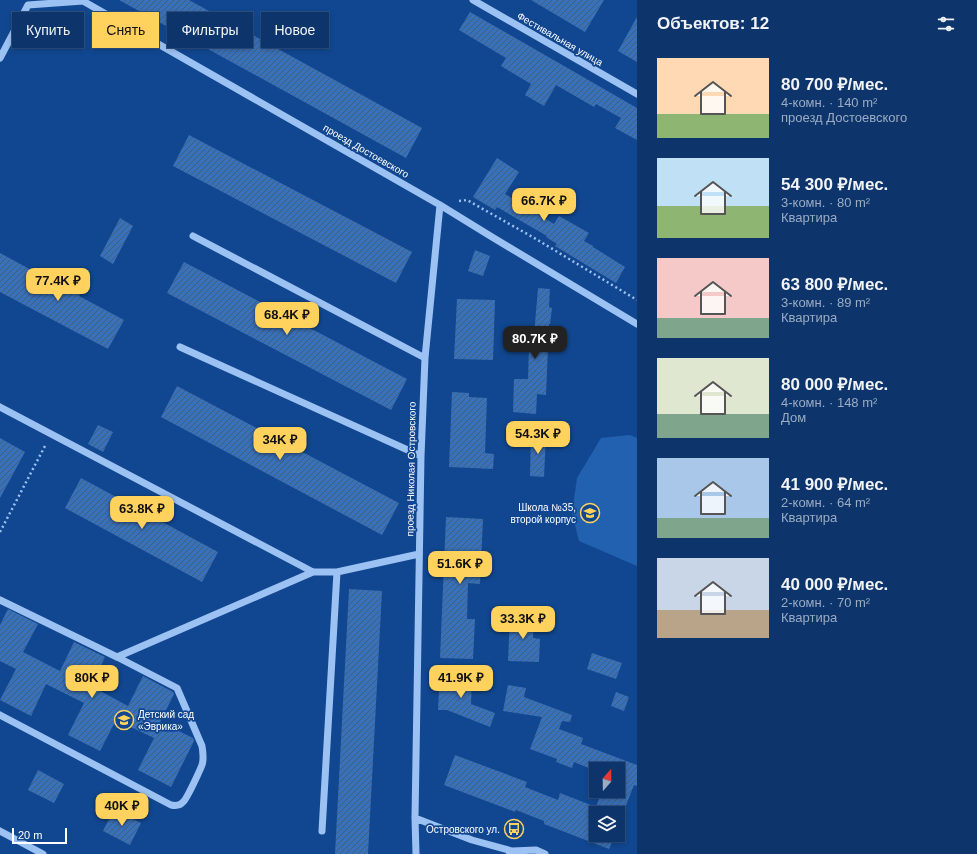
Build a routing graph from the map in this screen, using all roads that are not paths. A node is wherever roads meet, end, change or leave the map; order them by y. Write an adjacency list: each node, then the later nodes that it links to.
1 (473, 0): 3 (street, Фестивальная улица)
2 (0, 58): 4 (street, проезд Достоевского)
3 (637, 94)
4 (440, 205): 6 (street, проезд Достоевского); 8 (street, проезд Николая Островского)
5 (193, 236): 8 (street)
6 (637, 324)
7 (180, 347): 10 (street)
8 (425, 358): 10 (street, проезд Николая Островского)
9 (0, 407): 12 (street)
10 (421, 456): 11 (street, проезд Николая Островского)
11 (419, 554): 13 (street); 17 (street, проезд Николая Островского)
12 (314, 572): 13 (street); 15 (street)
13 (337, 572): 19 (street)
14 (0, 600): 15 (street)
15 (117, 657): 16 (street)
16 (0, 715)
17 (415, 818): 20 (street); 22 (street, проезд Николая Островского)
18 (0, 831): 21 (street)
19 (322, 831)
20 (509, 852): 23 (street)
21 (43, 854)
22 (416, 854)
23 (545, 854)

